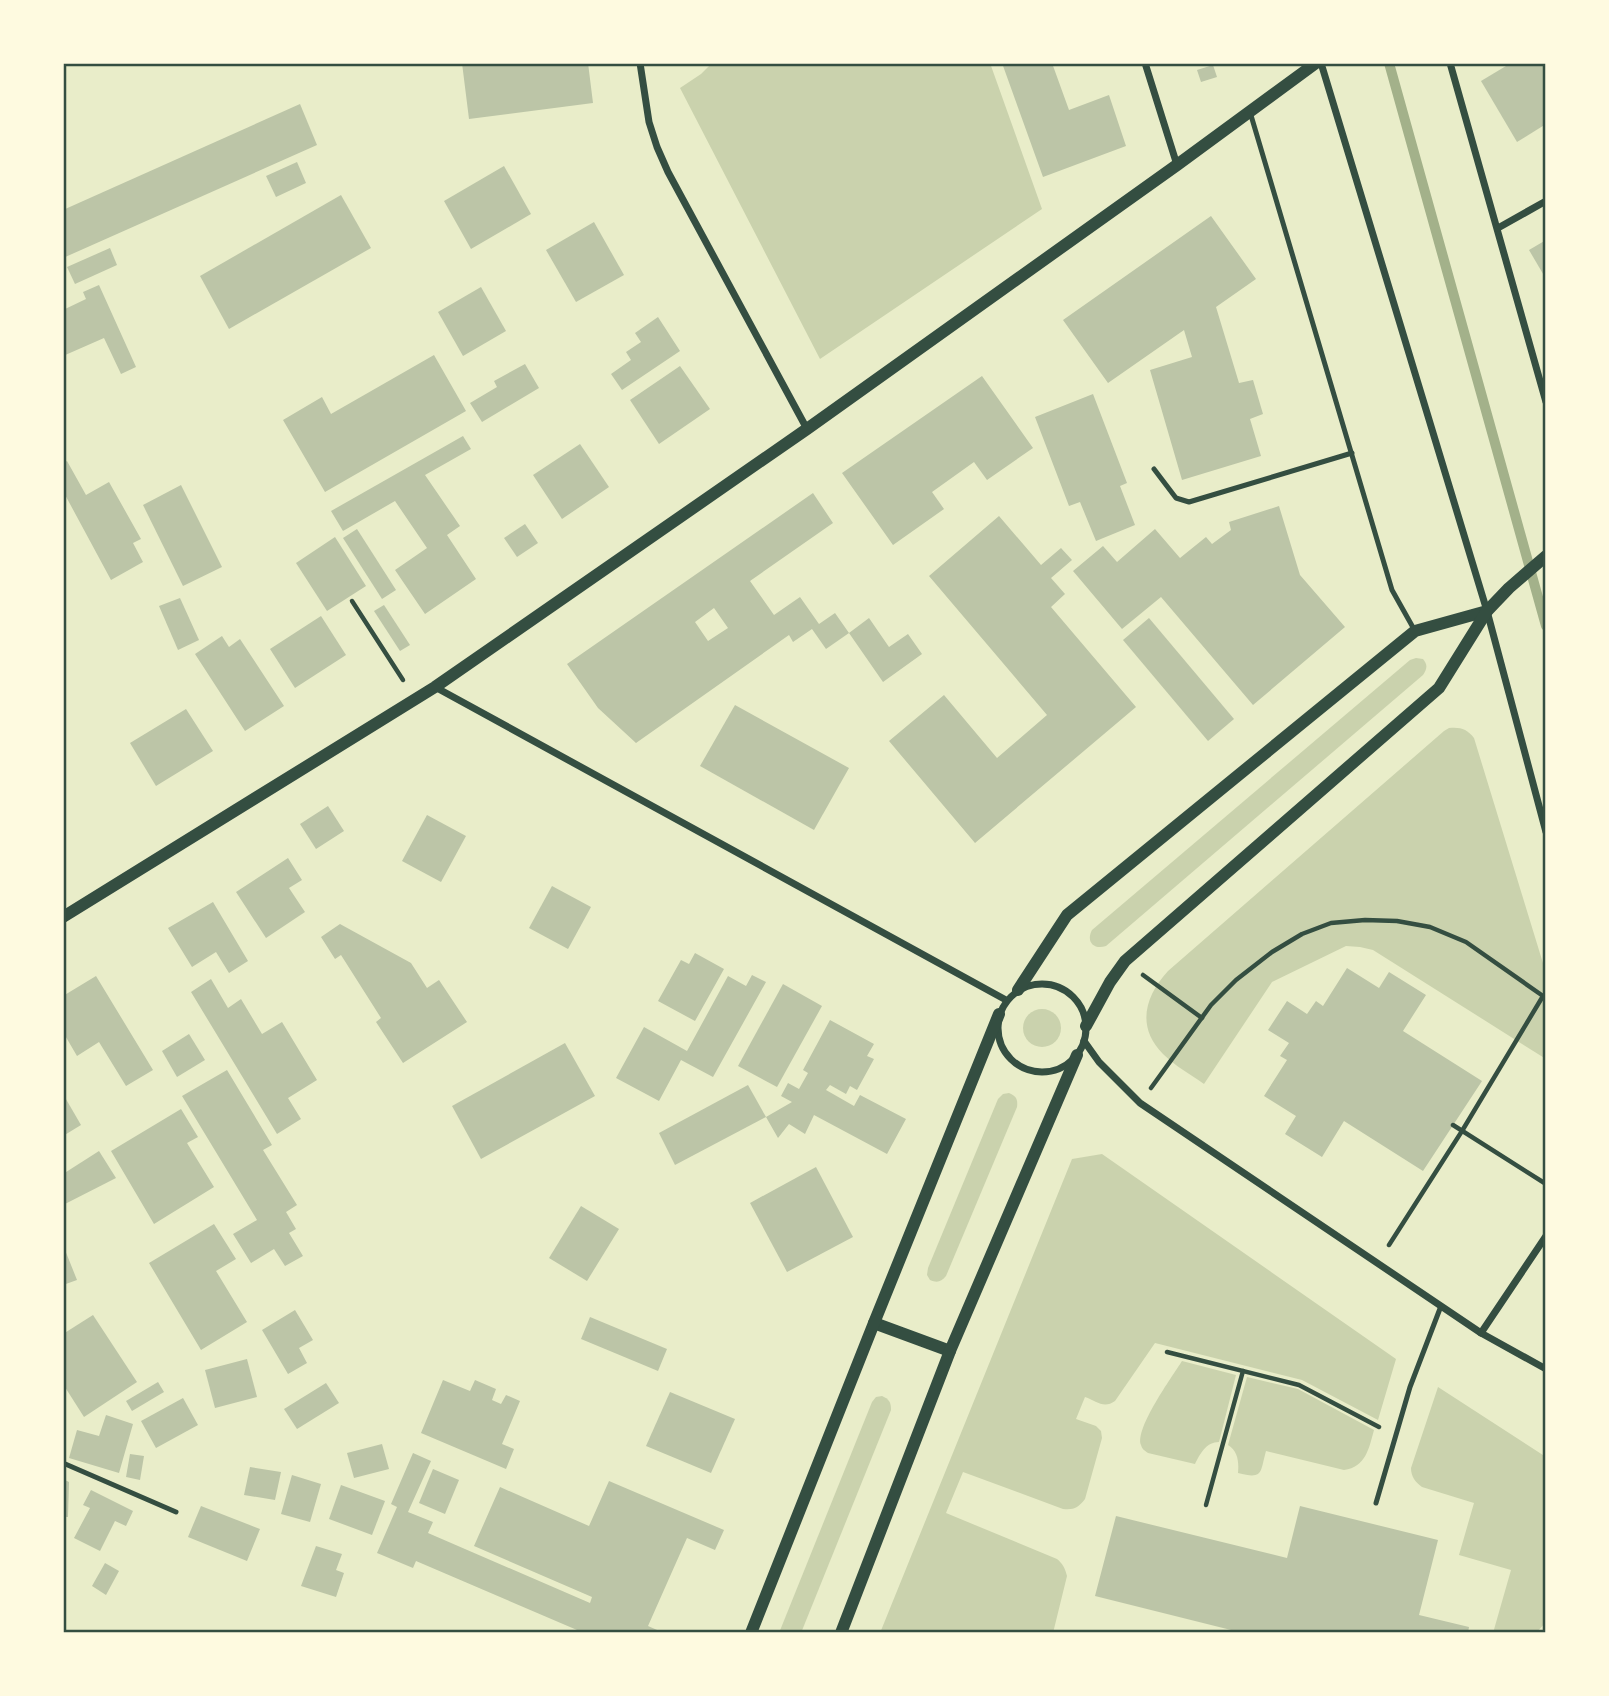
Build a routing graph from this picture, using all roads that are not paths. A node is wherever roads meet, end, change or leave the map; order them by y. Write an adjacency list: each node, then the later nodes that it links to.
1 (640, 63): 10 (street)
2 (1145, 63): 6 (street)
3 (1318, 63): 5 (street); 14 (street)
4 (1450, 63): 8 (street)
5 (1250, 112): 6 (street); 11 (lane)
6 (1177, 165): 10 (street)
7 (1546, 201): 8 (street)
8 (1498, 228): 9 (street)
9 (1546, 402)
10 (807, 429): 16 (street)
11 (1352, 453): 12 (lane); 15 (lane)
12 (1154, 469)
13 (1546, 556): 14 (street)
14 (1487, 611): 15 (street); 17 (street); 22 (street)
15 (1415, 631): 19 (street)
16 (435, 687): 18 (street); 20 (street)
17 (1546, 832)
18 (63, 917)
19 (1018, 990): 20 (street); 22 (street)
20 (1006, 1000): 21 (street)
21 (999, 1014): 24 (street); 27 (street)
22 (1086, 1026): 23 (street)
23 (1084, 1041): 24 (street); 26 (street)
24 (1077, 1055): 29 (street)
25 (1546, 1236): 28 (street)
26 (1441, 1306): 28 (street); 32 (lane)
27 (874, 1323): 29 (street); 34 (street)
28 (1481, 1333): 30 (street)
29 (950, 1352): 35 (street)
30 (1546, 1369)
31 (63, 1463): 33 (lane)
32 (1376, 1503)
33 (176, 1512)
34 (751, 1633)
35 (841, 1633)

